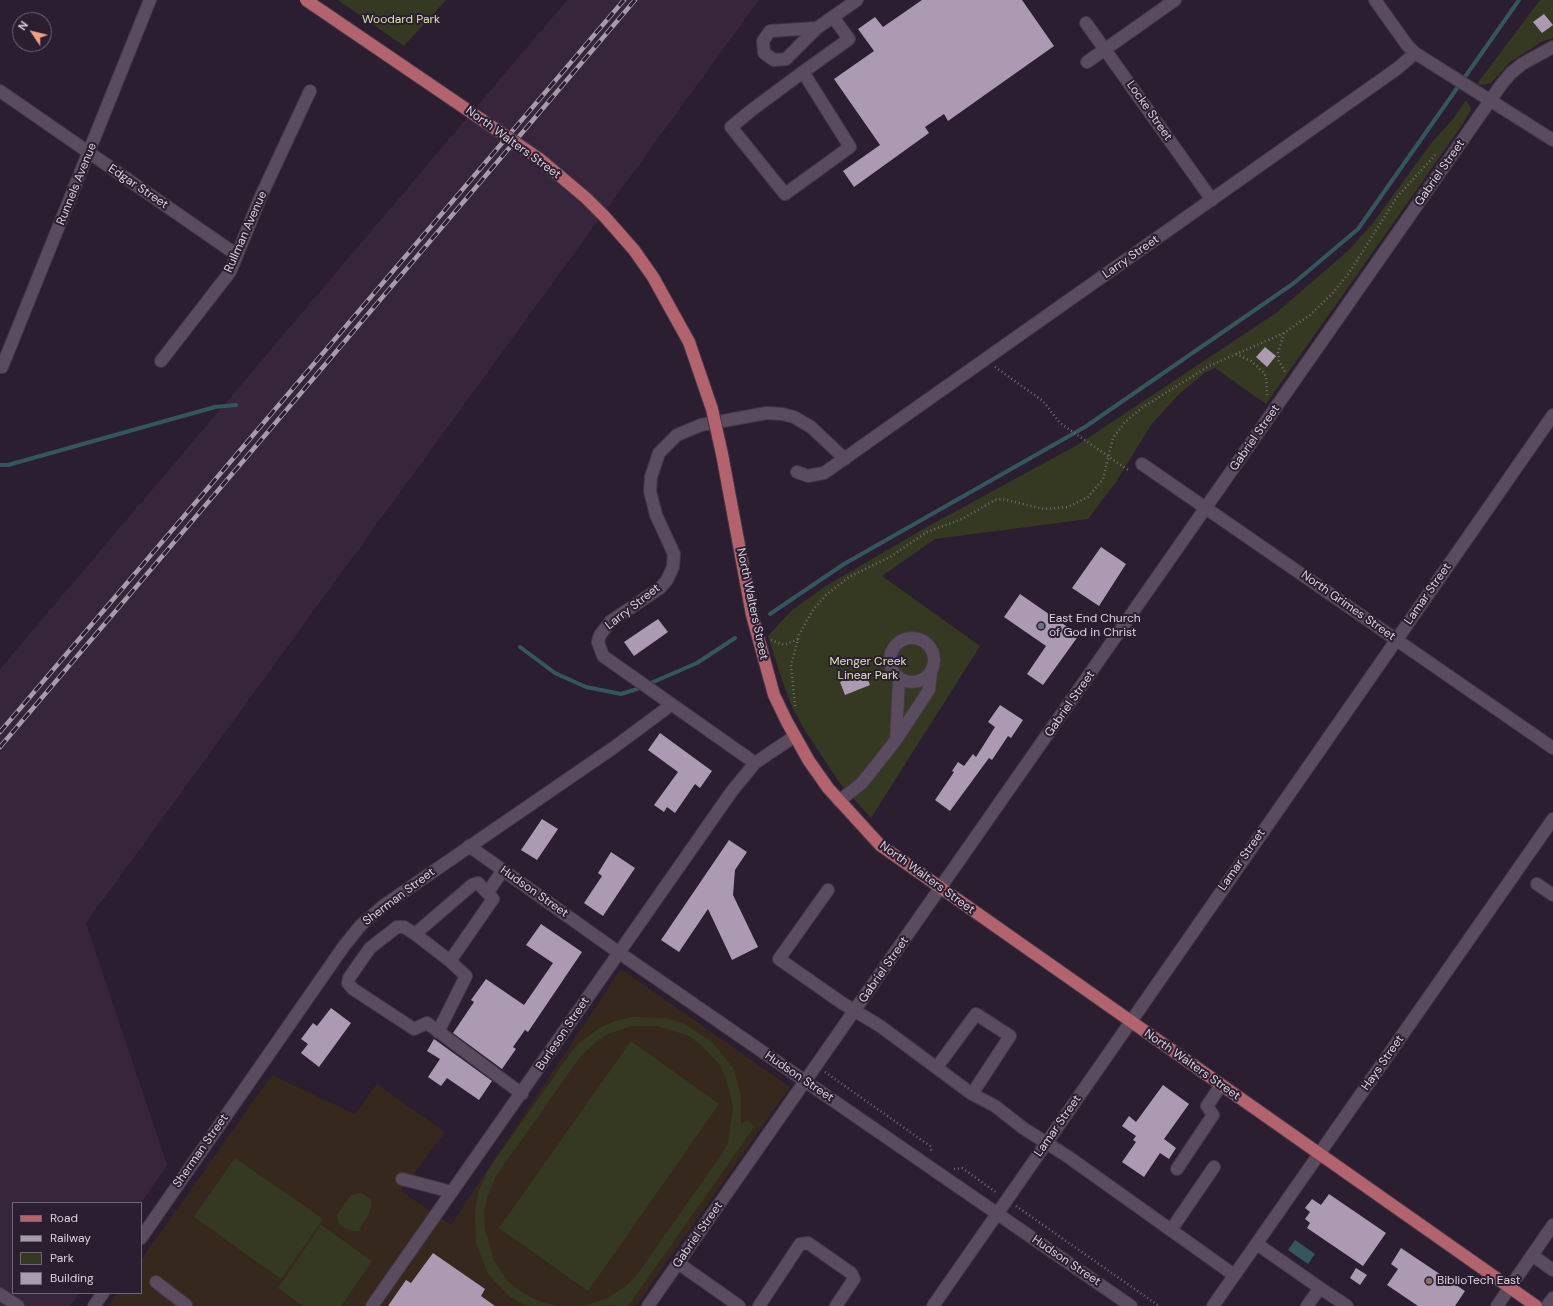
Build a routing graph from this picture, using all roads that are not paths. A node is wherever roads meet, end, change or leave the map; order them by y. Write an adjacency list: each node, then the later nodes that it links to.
1 (150, 0): 18 (street, Runnels Avenue)
2 (306, 0): 32 (main road, North Walters Street, bridge)
3 (857, 0): 6 (street)
4 (1175, 0): 10 (street)
5 (1375, 0): 11 (street)
6 (833, 17): 8 (street); 13 (street)
7 (1086, 23): 10 (street, Locke Street)
8 (818, 28)
9 (1553, 47): 16 (street, Gabriel Street)
10 (1105, 49): 12 (street); 19 (street, Locke Street)
11 (1415, 53): 16 (street); 19 (street, Larry Street)
12 (1087, 62)
13 (803, 72): 13 (street)
14 (0, 91): 18 (street, Edgar Street)
15 (310, 91): 20 (street, Rullman Avenue)
16 (1490, 102): 17 (street); 27 (street, Gabriel Street)
17 (1553, 140)
18 (89, 153): 20 (street, Edgar Street); 22 (street, Runnels Avenue)
19 (1212, 200): 24 (street, Larry Street)
20 (238, 255): 21 (street, Rullman Avenue)
21 (161, 361)
22 (2, 367)
23 (1553, 416): 28 (street, Lamar Street)
24 (845, 459): 26 (street, Larry Street); 31 (street, Larry Street)
25 (1142, 464): 27 (street, North Grimes Street)
26 (797, 472)
27 (1206, 508): 28 (street, North Grimes Street); 41 (street, Gabriel Street)
28 (1396, 639): 34 (street, North Grimes Street); 49 (street, Lamar Street)
29 (931, 672): 30 (street); 30 (street); 33 (street)
30 (899, 679): 33 (street)
31 (671, 705): 35 (street); 38 (street, Sherman Street)
32 (795, 736): 35 (street, Burleson Street); 36 (main road, North Walters Street)
33 (896, 740): 36 (street)
34 (1553, 748)
35 (755, 763): 46 (street, Burleson Street)
36 (839, 801): 41 (main road, North Walters Street)
37 (1553, 819): 57 (street, Hays Street)
38 (469, 846): 39 (street, Hudson Street); 65 (street, Sherman Street)
39 (503, 870): 43 (street); 46 (street, Hudson Street)
40 (1537, 884): 44 (street)
41 (941, 889): 48 (street, Gabriel Street); 49 (main road, North Walters Street)
42 (828, 890): 48 (street)
43 (488, 892): 45 (street); 47 (street)
44 (1553, 895)
45 (415, 934): 47 (street); 50 (street)
46 (618, 952): 52 (street, Hudson Street); 54 (street, Burleson Street)
47 (450, 961): 50 (street)
48 (856, 1010): 51 (street); 52 (street, Gabriel Street)
49 (1131, 1021): 53 (main road, North Walters Street); 56 (street, Lamar Street)
50 (438, 1032): 54 (street)
51 (937, 1067): 55 (street); 55 (street)
52 (806, 1082): 62 (street, Hudson Street); 68 (street, Gabriel Street)
53 (1221, 1085): 57 (main road, North Walters Street); 59 (street)
54 (522, 1094): 61 (street, Burleson Street)
55 (972, 1094): 56 (street)
56 (1047, 1142): 62 (street, Lamar Street); 64 (street)
57 (1319, 1155): 66 (street, Hays Street); 73 (main road, North Walters Street)
58 (1214, 1167): 64 (street)
59 (1177, 1169)
60 (402, 1179): 61 (street)
61 (452, 1192): 80 (street, Burleson Street)
62 (997, 1214): 85 (street, Lamar Street); 86 (street, Hudson Street)
63 (1553, 1225): 67 (street)
64 (1171, 1230): 70 (street)
65 (142, 1237)
66 (1257, 1244): 70 (street, Hays Street); 72 (street)
67 (1532, 1255): 69 (street); 73 (street)
68 (678, 1264): 81 (street, Gabriel Street); 82 (street)
69 (1553, 1270)
70 (1234, 1275): 87 (street, Hays Street)
71 (156, 1282): 79 (street)
72 (1320, 1288): 88 (street); 89 (street)
73 (1510, 1288): 90 (street); 91 (main road, North Walters Street)
74 (0, 1294): 77 (street)
75 (102, 1294): 78 (street)
76 (1553, 1298): 92 (street)
77 (18, 1306)
78 (94, 1306)
79 (186, 1306)
80 (372, 1306)
81 (648, 1306)
82 (739, 1306)
83 (759, 1306): 84 (street)
84 (836, 1306)
85 (933, 1306)
86 (1131, 1306)
87 (1212, 1306)
88 (1307, 1306)
89 (1347, 1306)
90 (1497, 1306)
91 (1536, 1306)
92 (1547, 1306)

